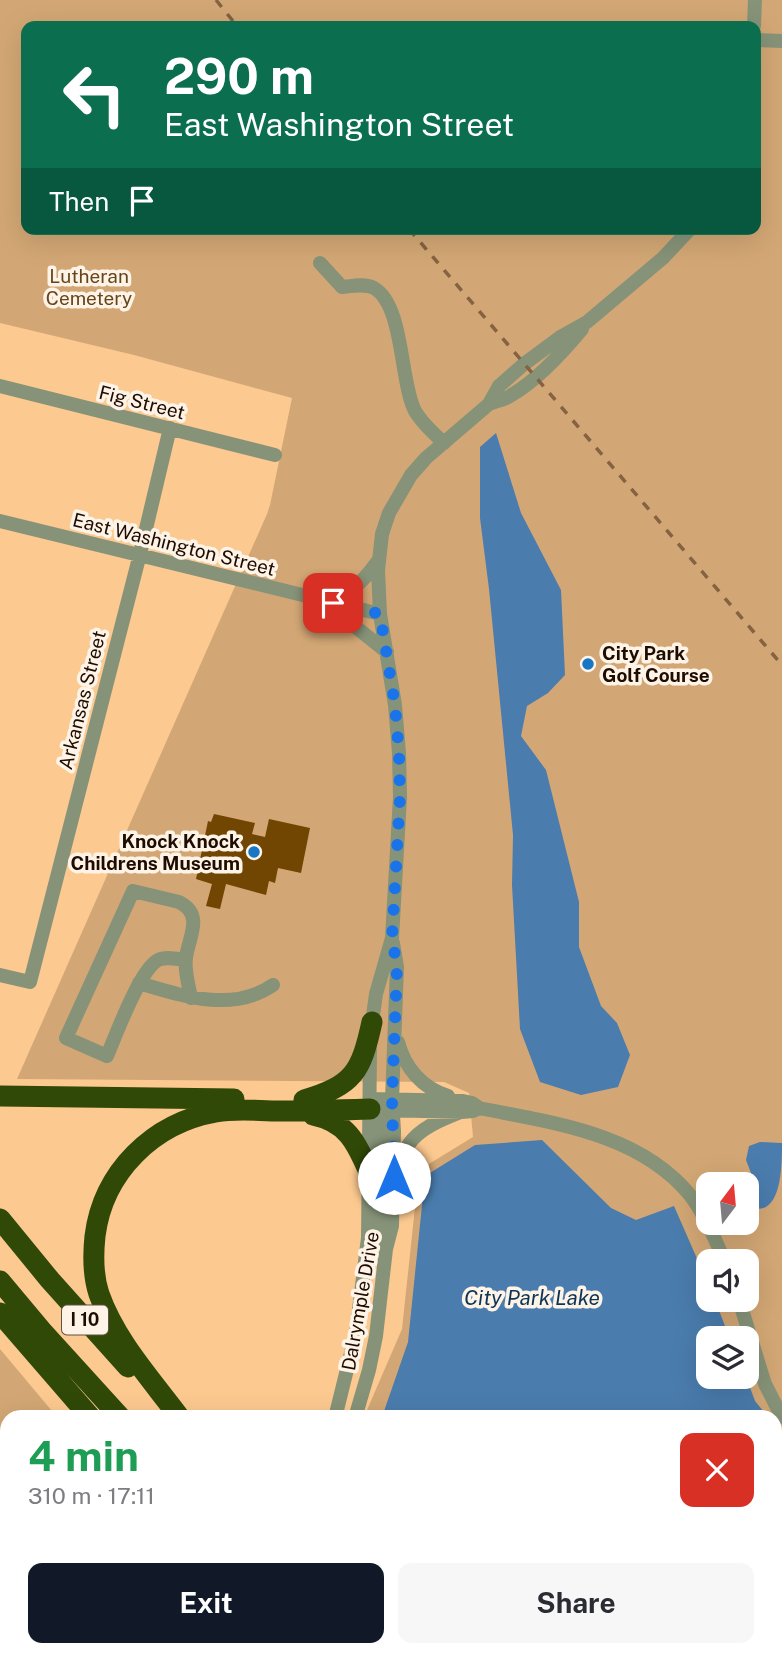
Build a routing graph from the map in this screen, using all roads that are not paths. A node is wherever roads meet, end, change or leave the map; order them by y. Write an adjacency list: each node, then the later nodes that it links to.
1 (755, 0): 2 (street)
2 (754, 21)
3 (761, 40): 4 (street)
4 (782, 41)
5 (684, 235): 9 (street, Dalrymple Drive)
6 (320, 263): 9 (street)
7 (0, 386): 8 (street, Fig Street)
8 (170, 428): 10 (street, Fig Street); 12 (street, Arkansas Street)
9 (444, 443): 13 (street, Dalrymple Drive)
10 (275, 455)
11 (0, 521): 12 (street, East Washington Street)
12 (140, 554): 14 (street, East Washington Street); 19 (street, Arkansas Street)
13 (378, 561): 14 (street); 15 (street, Dalrymple Drive)
14 (314, 599): 15 (street, East Washington Street); 16 (street)
15 (380, 614): 16 (street, Dalrymple Drive)
16 (387, 652): 17 (street, Dalrymple Drive)
17 (392, 938): 23 (street, Dalrymple Drive); 24 (street, Dalrymple Drive)
18 (185, 960): 20 (street); 20 (street); 22 (street)
19 (0, 975)
20 (139, 983): 22 (street)
21 (273, 985): 22 (street)
22 (191, 998)
23 (372, 1022): 26 (highway); 27 (street, Dalrymple Drive)
24 (394, 1028): 27 (street, Dalrymple Drive); 28 (street)
25 (0, 1096): 26 (highway)
26 (299, 1105): 27 (highway); 29 (highway); 40 (highway)
27 (381, 1105): 28 (street); 29 (street, Dalrymple Drive); 30 (street, Dalrymple Drive); 32 (street)
28 (462, 1107): 30 (street); 33 (street)
29 (369, 1172): 41 (street, Dalrymple Drive)
30 (394, 1178): 32 (street, Dalrymple Drive)
31 (0, 1219): 39 (highway, I 10)
32 (386, 1249): 42 (street, Dalrymple Drive)
33 (720, 1249)
34 (0, 1281): 38 (highway, I 10)
35 (742, 1312): 43 (street)
36 (0, 1313): 37 (highway)
37 (84, 1410)
38 (114, 1410)
39 (170, 1410)
40 (172, 1410)
41 (337, 1410)
42 (357, 1410)
43 (778, 1410)

